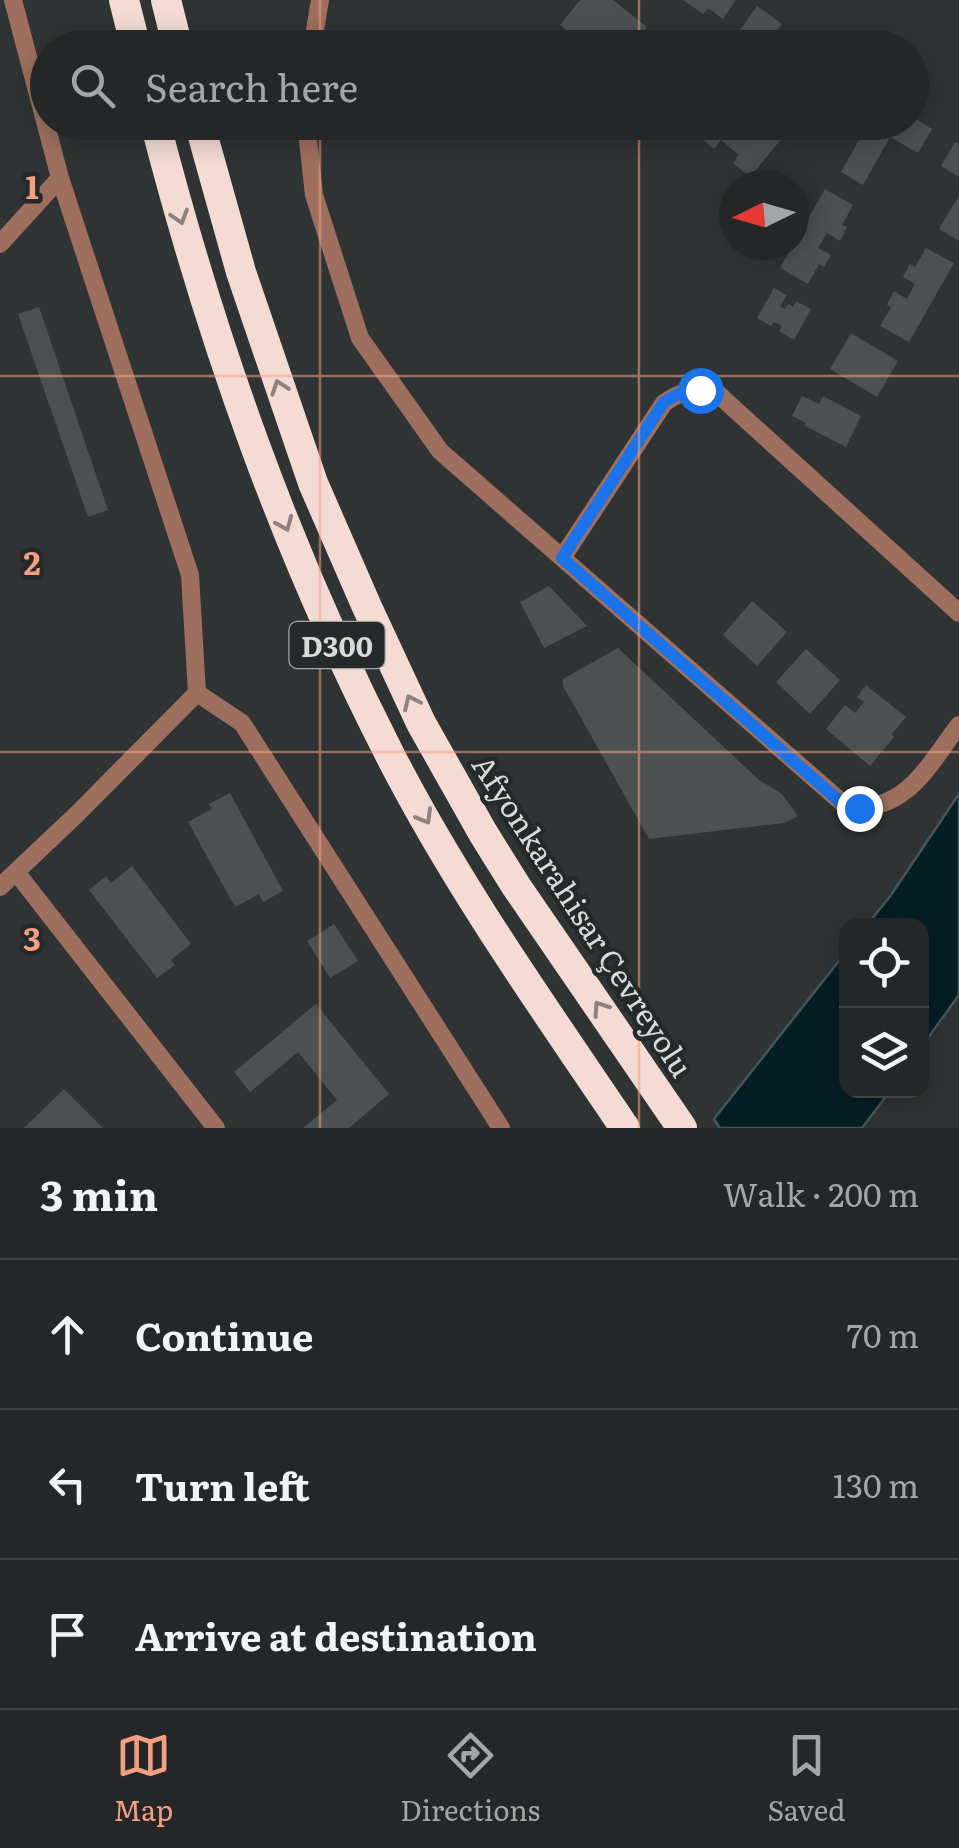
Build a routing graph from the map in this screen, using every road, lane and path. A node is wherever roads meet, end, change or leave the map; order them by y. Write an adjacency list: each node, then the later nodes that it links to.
1 (12, 0): 8 (street)
2 (124, 0): 5 (highway)
3 (166, 0): 6 (highway)
4 (320, 0): 7 (street)
5 (132, 30)
6 (174, 30)
7 (315, 30)
8 (30, 67)
9 (50, 140): 13 (street)
10 (160, 140): 21 (highway, D300, one-way to 21)
11 (204, 140): 24 (highway, Afyonkarahisar Çevreyolu / D300, one-way to 11)
12 (308, 140): 15 (street)
13 (60, 178): 14 (street); 17 (street)
14 (0, 244)
15 (562, 558): 16 (street); 18 (street)
16 (959, 612)
17 (197, 693): 19 (street); 23 (street)
18 (959, 725)
19 (16, 872): 20 (street); 22 (street)
20 (0, 887)
21 (623, 1124)
22 (216, 1128)
23 (501, 1128)
24 (682, 1128)

